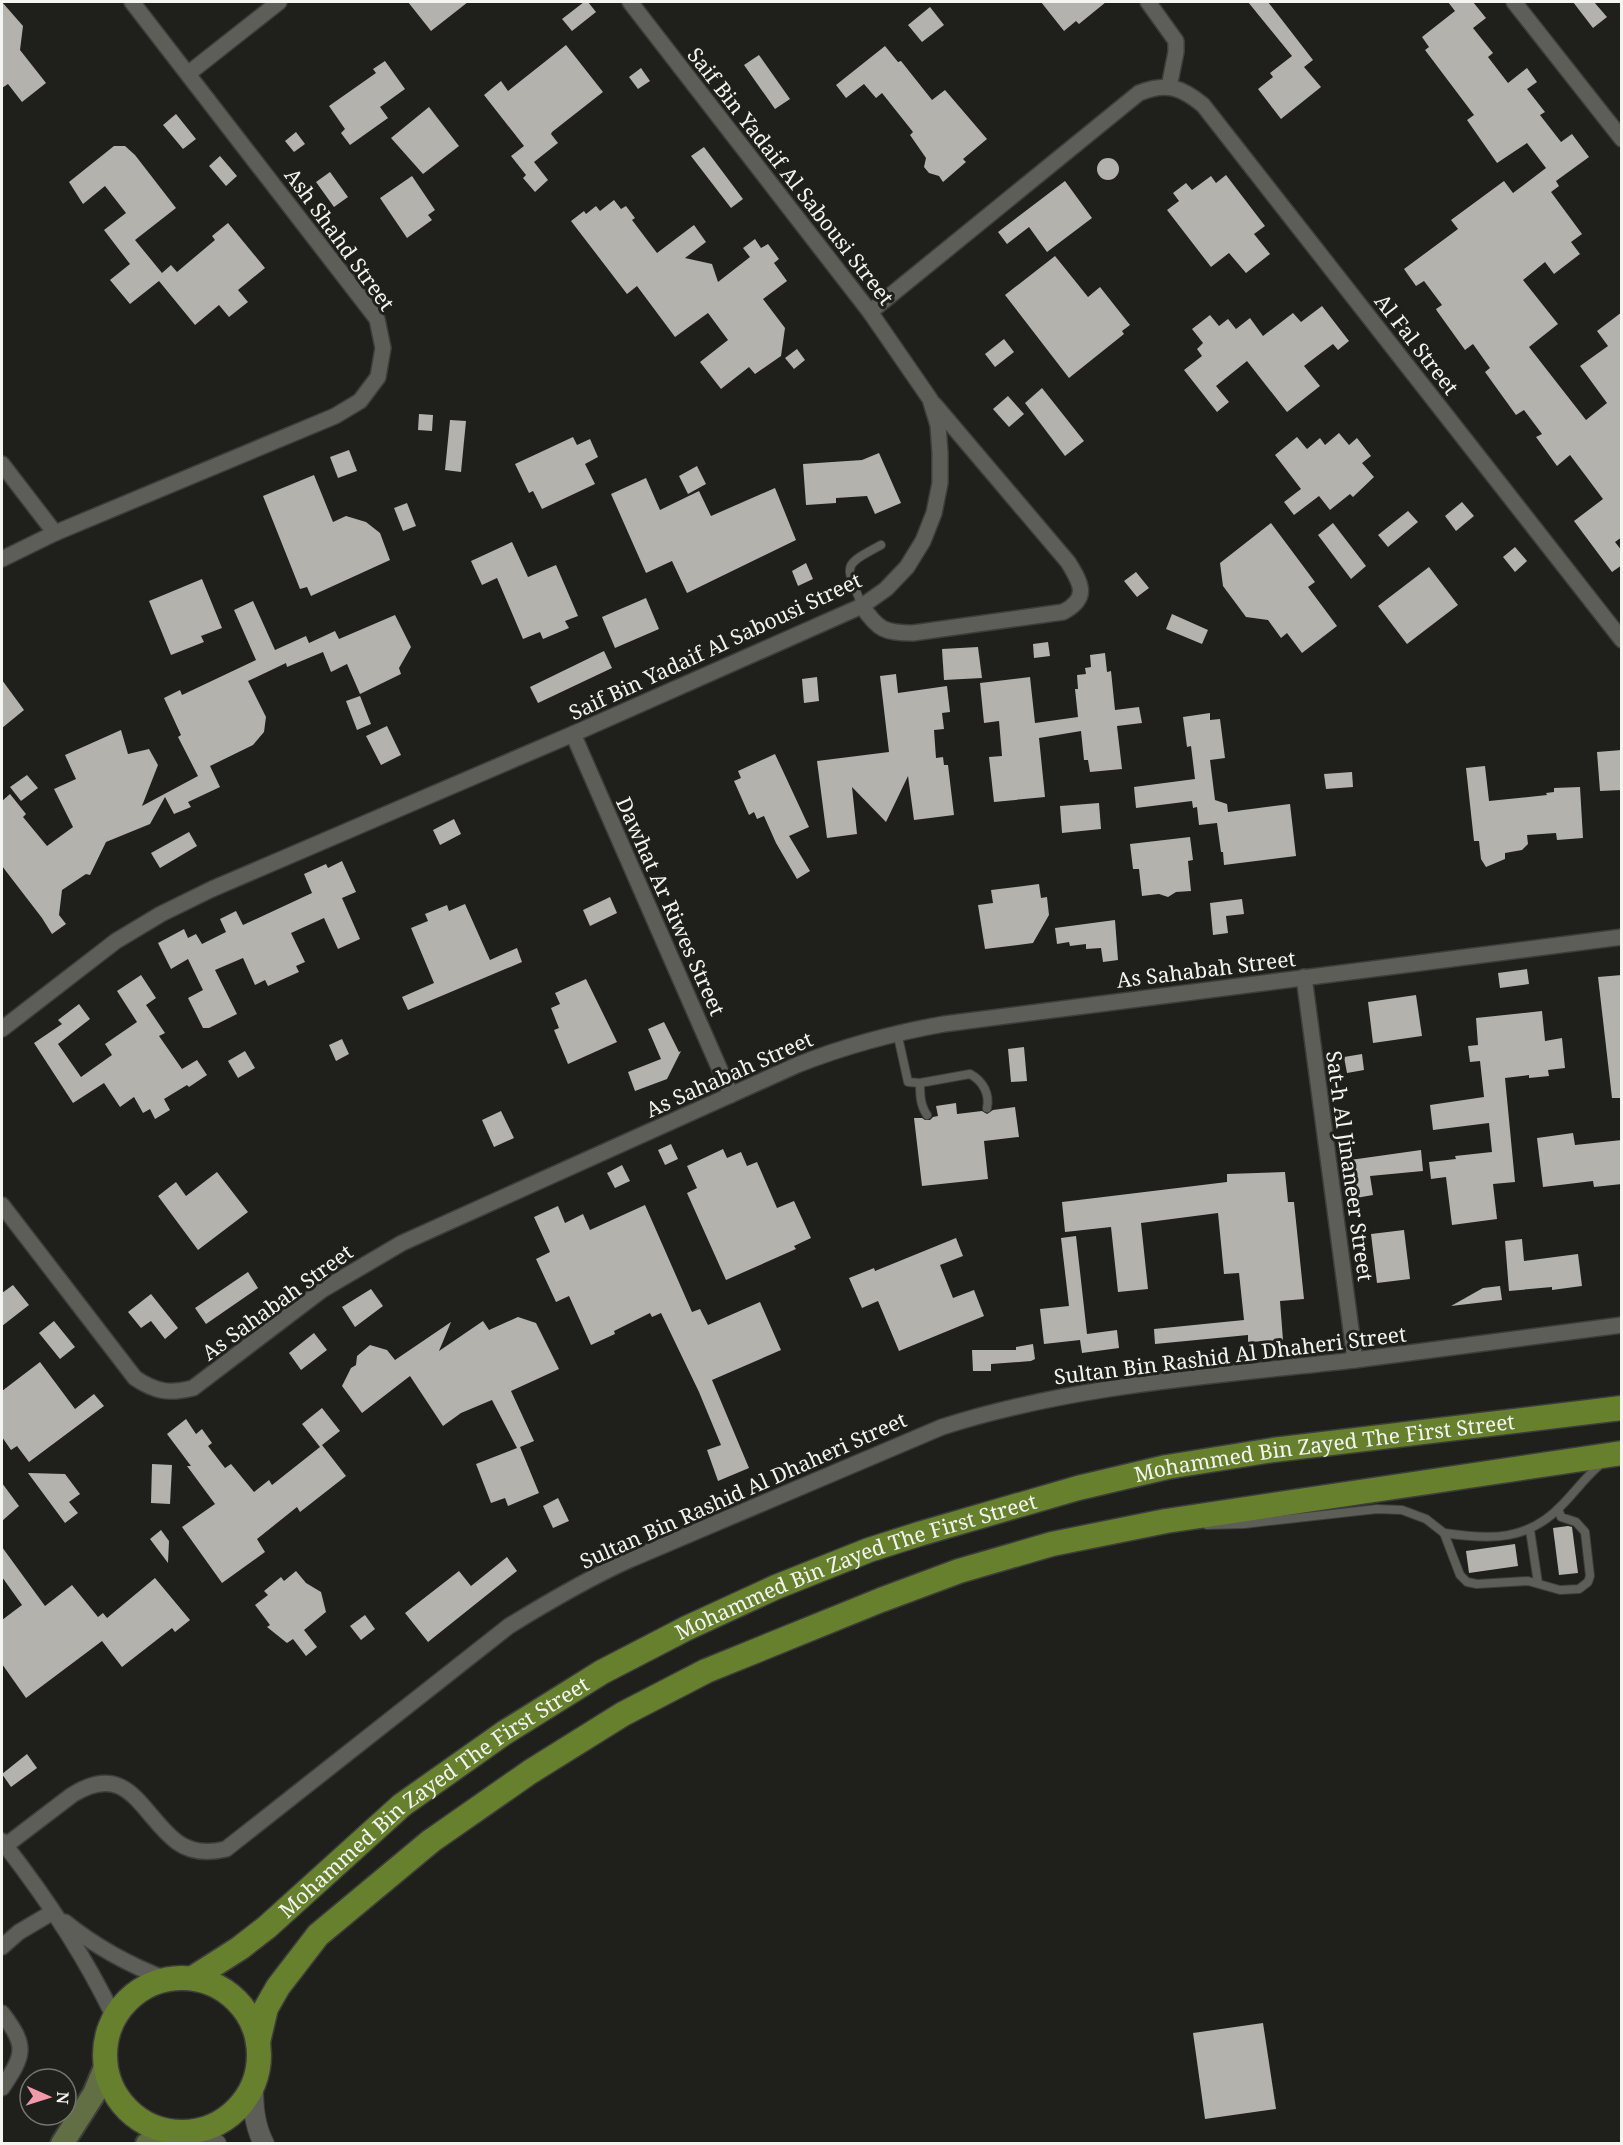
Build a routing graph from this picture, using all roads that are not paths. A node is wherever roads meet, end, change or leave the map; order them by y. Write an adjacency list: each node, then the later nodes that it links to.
1 (132, 2): 6 (street, Ash Shahd Street)
2 (279, 2): 6 (street)
3 (630, 2): 9 (street, Saif Bin Yadaif Al Sabousi Street)
4 (1148, 2): 7 (street)
5 (1514, 2): 8 (street)
6 (189, 73): 12 (street, Ash Shahd Street)
7 (1169, 87): 9 (street); 16 (street, Al Fal Street)
8 (1622, 139)
9 (870, 312): 10 (street, Saif Bin Yadaif Al Sabousi Street)
10 (930, 399): 15 (street, Saif Bin Yadaif Al Sabousi Street); 15 (street)
11 (2, 464): 12 (street)
12 (55, 533): 14 (street, Ash Shahd Street)
13 (881, 545): 15 (lane)
14 (2, 559)
15 (862, 606): 17 (street, Saif Bin Yadaif Al Sabousi Street)
16 (1622, 640)
17 (573, 734): 20 (street, Saif Bin Yadaif Al Sabousi Street); 23 (street, Dawhat Ar Riwes Street)
18 (1622, 937): 19 (street, As Sahabah Street)
19 (1304, 977): 21 (street, As Sahabah Street); 28 (street, Sat-h Al Jinaneer Street)
20 (2, 1029)
21 (897, 1032): 22 (lane); 23 (street, As Sahabah Street)
22 (920, 1083): 24 (lane); 25 (lane)
23 (731, 1095): 26 (street, As Sahabah Street)
24 (987, 1108)
25 (927, 1115)
26 (2, 1205)
27 (1622, 1325): 28 (street, Sultan Bin Rashid Al Dhaheri Street)
28 (1355, 1360): 36 (street, Sultan Bin Rashid Al Dhaheri Street)
29 (1622, 1408): 39 (main road, Mohammed Bin Zayed The First Street)
30 (1618, 1453): 31 (lane); 32 (main road, Mohammed Bin Zayed The First Street)
31 (1558, 1509): 33 (lane); 35 (lane)
32 (1166, 1521): 34 (lane); 43 (main road, Mohammed Bin Zayed The First Street)
33 (1530, 1530): 34 (lane); 35 (lane)
34 (1444, 1533): 35 (lane)
35 (1538, 1583)
36 (3, 1843): 37 (street)
37 (53, 1912): 38 (street); 40 (street); 42 (street)
38 (2, 1947)
39 (194, 1978): 40 (main road); 43 (main road)
40 (166, 1979): 42 (main road)
41 (2, 2013): 46 (street)
42 (114, 2017): 44 (main road)
43 (258, 2042): 45 (main road)
44 (105, 2065): 48 (main road); 49 (main road)
45 (253, 2085): 47 (main road); 51 (street)
46 (2, 2088)
47 (193, 2131): 48 (main road); 50 (street)
48 (157, 2137)
49 (62, 2144)
50 (216, 2144)
51 (264, 2144)

